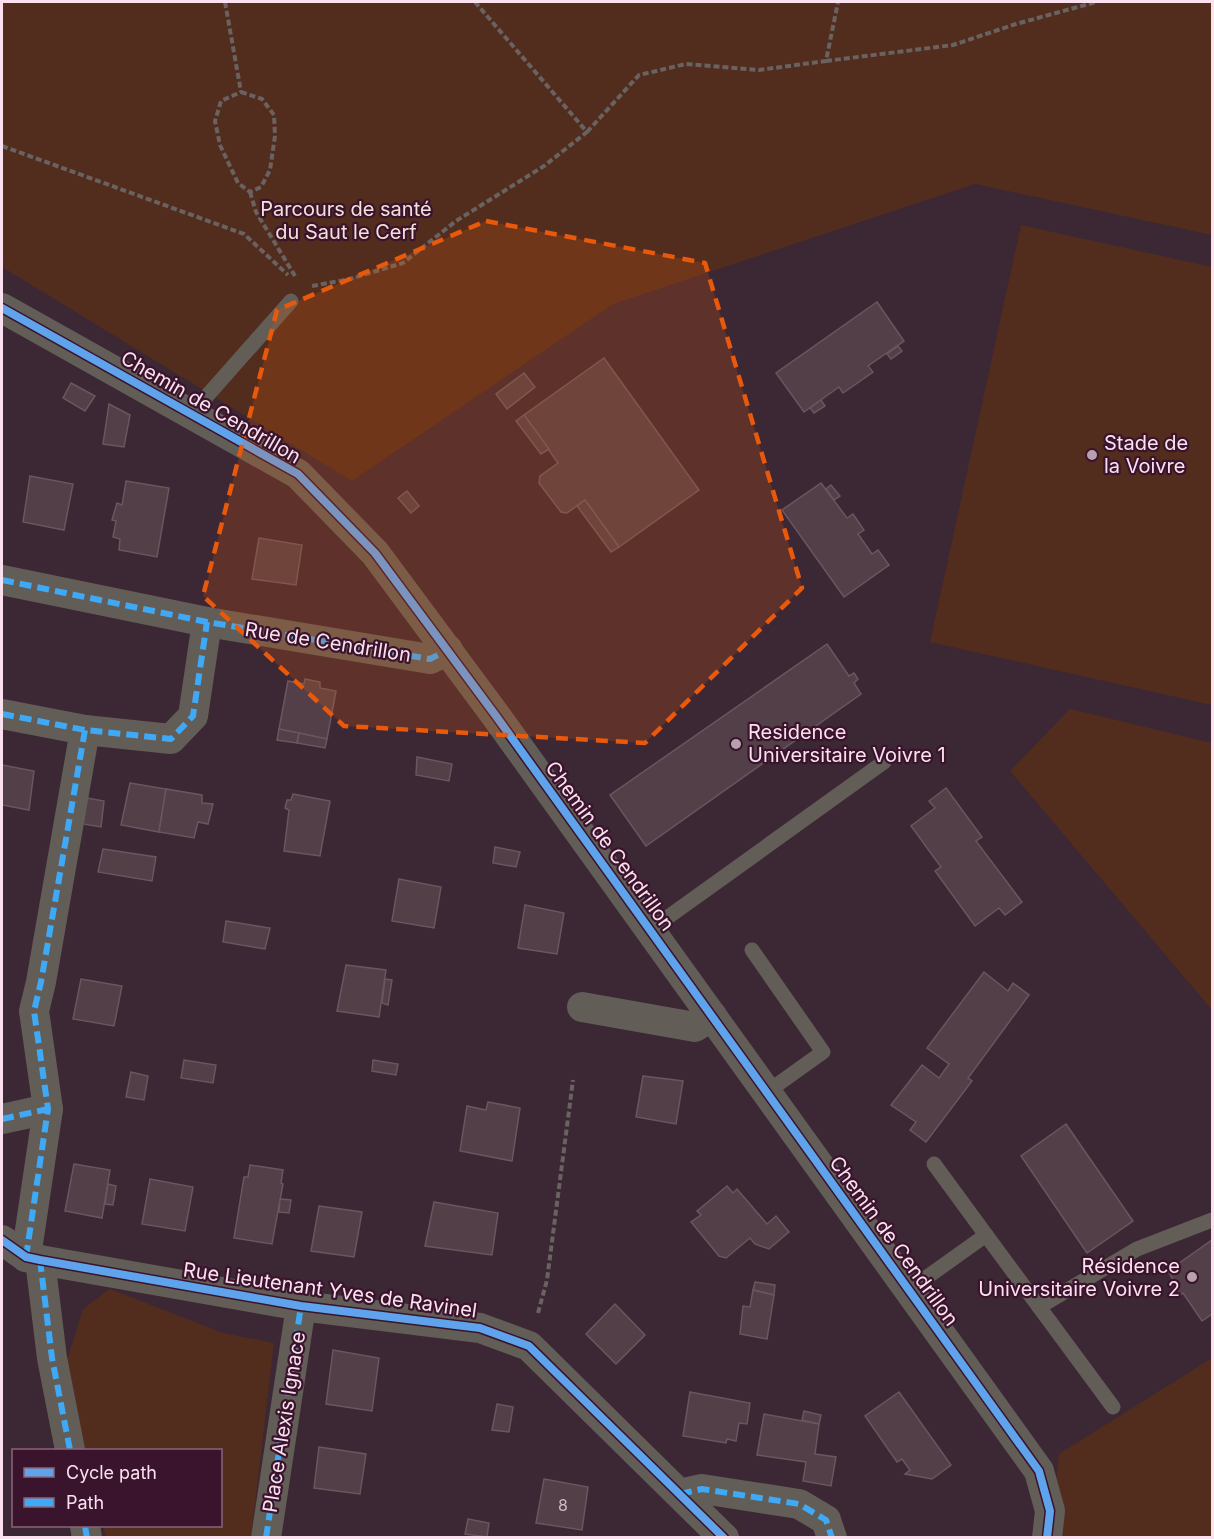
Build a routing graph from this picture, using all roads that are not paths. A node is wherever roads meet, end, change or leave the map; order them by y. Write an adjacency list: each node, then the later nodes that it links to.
1 (291, 301): 3 (lane)
2 (2, 308): 3 (street, Chemin de Cendrillon)
3 (191, 414): 6 (street, Chemin de Cendrillon)
4 (2, 580): 5 (street, Rue de Cendrillon)
5 (207, 622): 6 (street, Rue de Cendrillon); 8 (street)
6 (448, 650): 10 (street, Chemin de Cendrillon)
7 (2, 714): 8 (street)
8 (85, 730): 15 (street)
9 (884, 762): 10 (lane)
10 (650, 930): 13 (street, Chemin de Cendrillon)
11 (752, 950): 14 (lane)
12 (582, 1007): 13 (street)
13 (712, 1016): 14 (street, Chemin de Cendrillon)
14 (767, 1092): 21 (street, Chemin de Cendrillon)
15 (48, 1109): 16 (street); 20 (street)
16 (2, 1119)
17 (934, 1164): 19 (lane)
18 (1212, 1220): 23 (lane)
19 (986, 1235): 21 (lane); 23 (lane)
20 (22, 1252): 22 (street, Rue Lieutenant Yves de Ravinel); 25 (street)
21 (909, 1290): 30 (street, Chemin de Cendrillon)
22 (301, 1306): 26 (street, Rue Lieutenant Yves de Ravinel); 27 (street, Place Alexis Ignace)
23 (1039, 1307): 24 (lane)
24 (1113, 1407)
25 (70, 1449)
26 (680, 1494): 28 (street, Rue Lieutenant Yves de Ravinel); 29 (street)
27 (266, 1538)
28 (724, 1538)
29 (832, 1538)
30 (1047, 1538)

